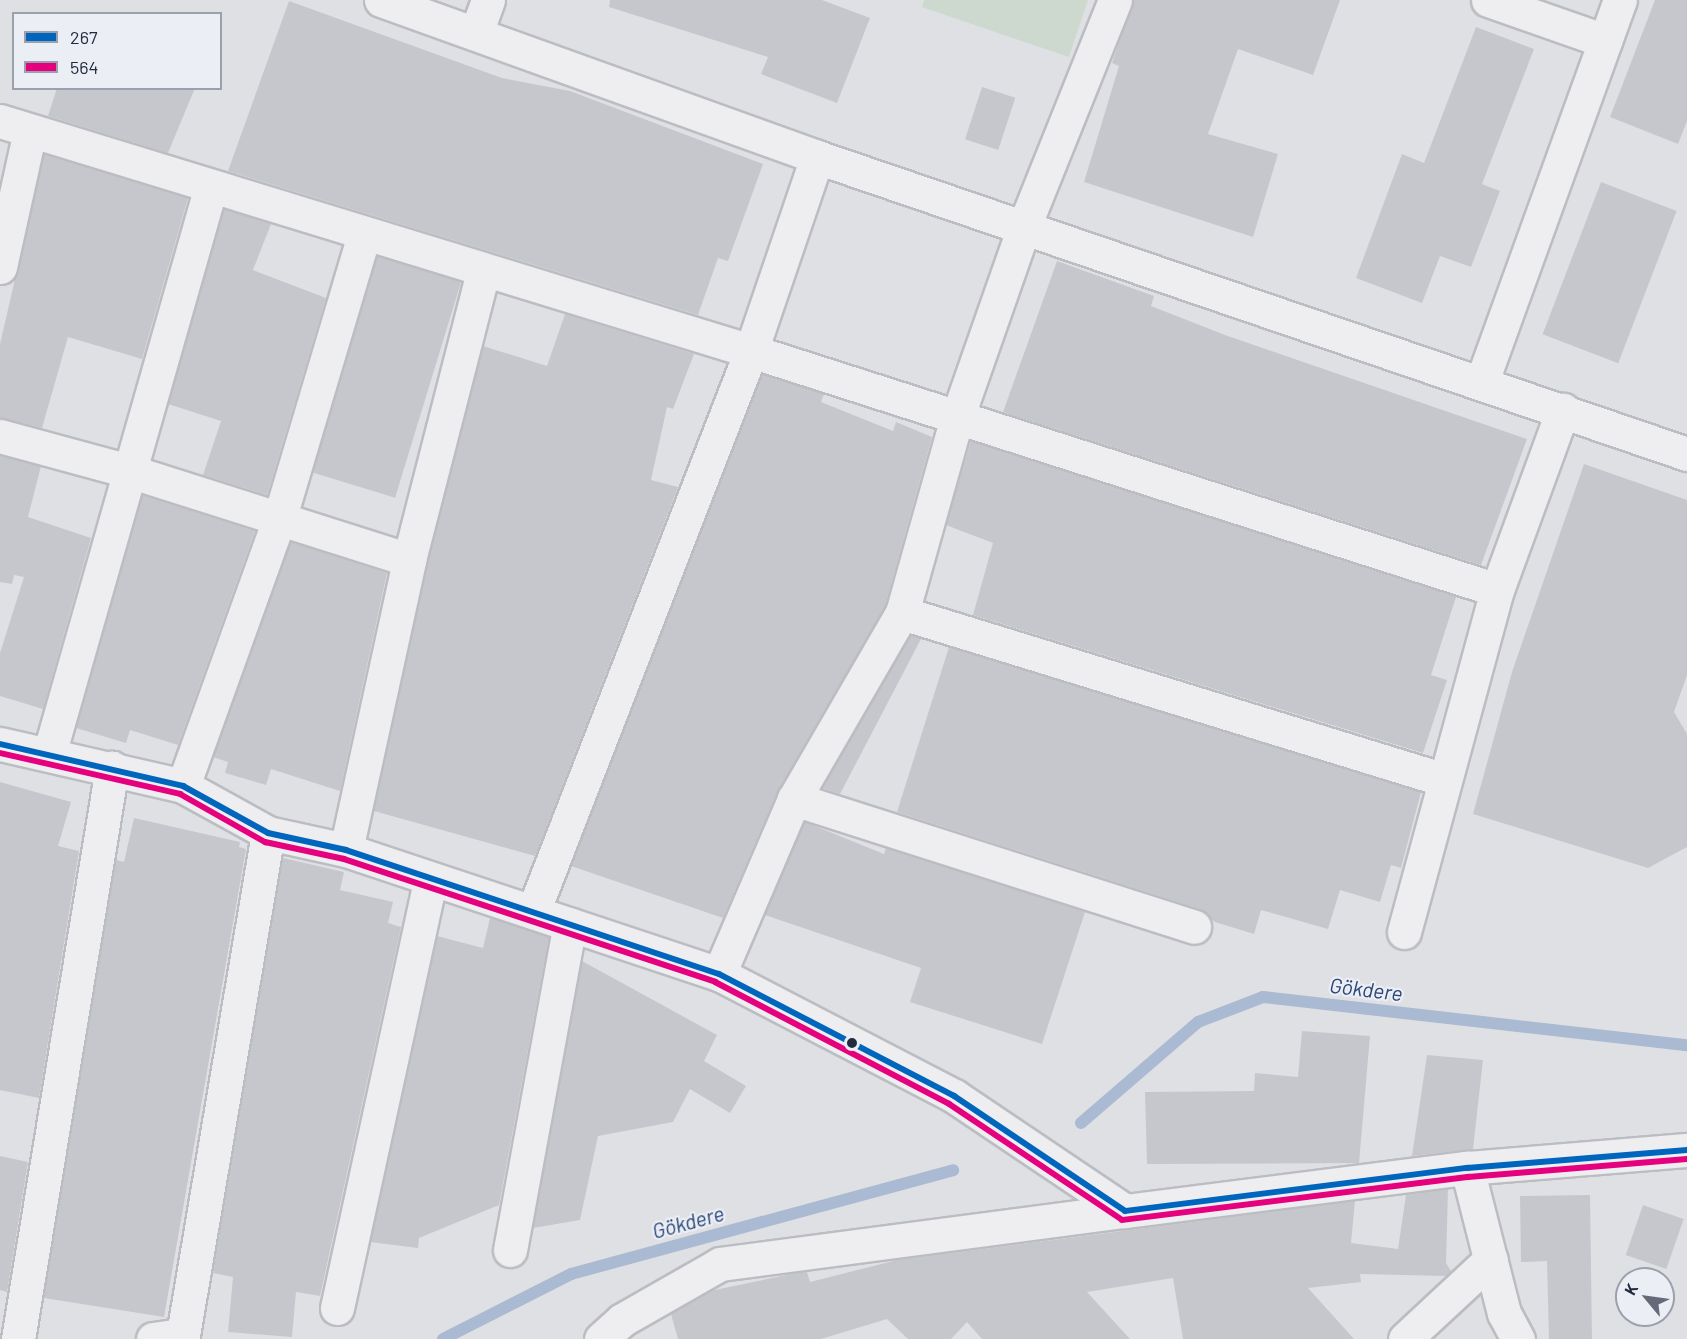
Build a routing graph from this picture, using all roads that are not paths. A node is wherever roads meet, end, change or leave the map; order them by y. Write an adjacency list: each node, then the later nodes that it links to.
1 (381, 0): 6 (street)
2 (488, 0): 6 (street)
3 (1115, 0): 11 (street)
4 (1488, 0): 7 (street)
5 (1620, 0): 7 (street)
6 (476, 33): 9 (street)
7 (1605, 42): 16 (street)
8 (15, 126): 10 (street); 13 (street)
9 (817, 157): 11 (street); 15 (street)
10 (211, 186): 12 (street); 21 (street)
11 (1025, 224): 16 (street); 18 (street)
12 (364, 235): 14 (street); 22 (street)
13 (0, 267)
14 (483, 272): 15 (street); 23 (street)
15 (751, 351): 18 (street); 35 (street)
16 (1482, 381): 17 (street)
17 (1563, 410): 20 (street); 24 (street)
18 (956, 421): 24 (street); 25 (street)
19 (0, 436): 21 (street)
20 (1687, 454)
21 (129, 471): 22 (street); 27 (street)
22 (279, 520): 23 (street); 30 (street)
23 (409, 560): 33 (street)
24 (1497, 590): 29 (street)
25 (902, 613): 29 (street); 31 (street)
26 (0, 744): 27 (street)
27 (50, 751): 28 (street)
28 (112, 768): 30 (street); 46 (street)
29 (1445, 780): 38 (street)
30 (183, 786): 32 (street)
31 (794, 799): 37 (street); 39 (street)
32 (267, 833): 33 (street); 47 (street)
33 (346, 850): 34 (street)
34 (430, 880): 35 (street); 45 (street)
35 (532, 912): 36 (street)
36 (570, 924): 39 (street); 43 (street)
37 (1194, 927)
38 (1404, 932)
39 (719, 974): 42 (street)
40 (1687, 1150): 41 (street)
41 (1467, 1168): 42 (street); 44 (street)
42 (1125, 1211): 48 (street)
43 (510, 1250)
44 (1491, 1259): 49 (street); 50 (street)
45 (337, 1308)
46 (18, 1339)
47 (153, 1339)
48 (601, 1339)
49 (1405, 1339)
50 (1518, 1339)

